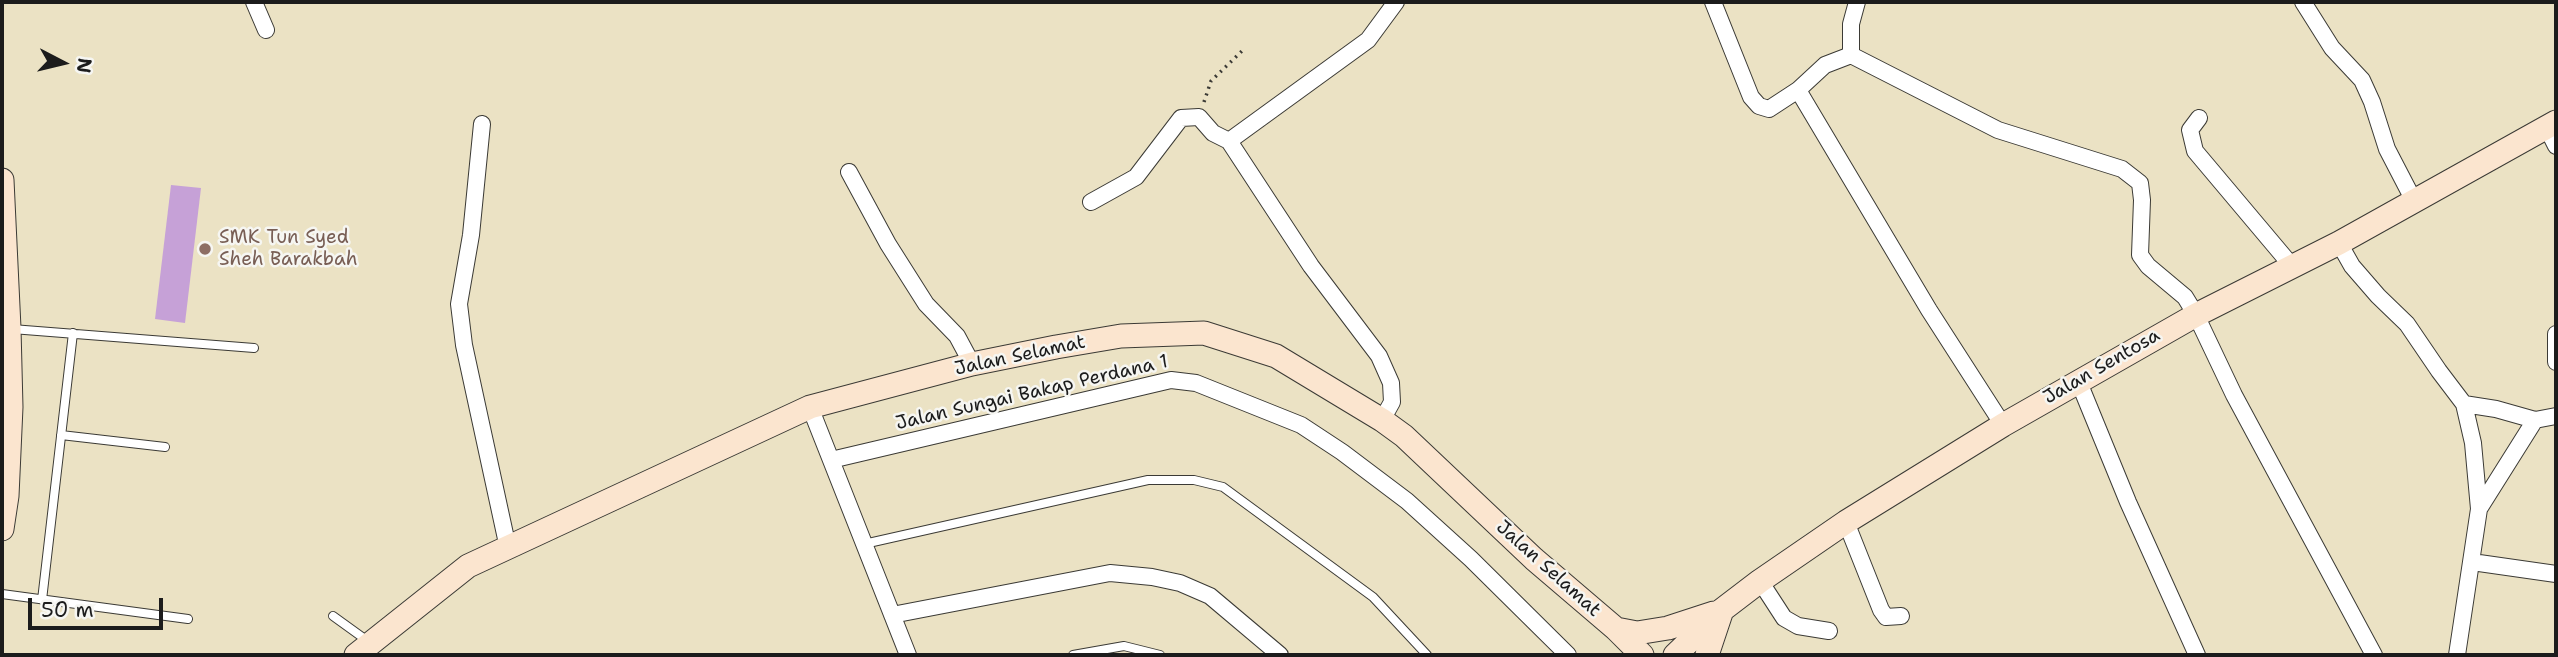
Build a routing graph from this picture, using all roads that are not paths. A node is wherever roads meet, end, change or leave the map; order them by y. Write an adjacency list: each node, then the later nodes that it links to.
1 (254, 2): 6 (street)
2 (1396, 2): 12 (street)
3 (1713, 2): 8 (street)
4 (1857, 2): 7 (street)
5 (2303, 2): 15 (street)
6 (265, 30)
7 (1851, 55): 8 (street); 19 (street)
8 (1798, 90): 32 (street)
9 (2199, 118): 18 (street)
10 (482, 124): 40 (street)
11 (2553, 132): 15 (main road, Jalan Sentosa)
12 (1229, 141): 16 (street); 30 (street)
13 (849, 172): 25 (street)
14 (2, 180): 20 (main road)
15 (2414, 201): 17 (main road, Jalan Sentosa)
16 (1091, 202)
17 (2339, 243): 18 (main road, Jalan Sentosa); 27 (street)
18 (2291, 265): 19 (main road, Jalan Sentosa)
19 (2196, 315): 26 (main road, Jalan Sentosa); 64 (street)
20 (9, 328): 21 (lane); 38 (main road)
21 (73, 333): 23 (lane); 33 (lane)
22 (2556, 334): 24 (street)
23 (254, 348)
24 (2556, 362)
25 (972, 364): 28 (main road, Jalan Selamat); 30 (main road, Jalan Selamat)
26 (2078, 380): 32 (main road, Jalan Sentosa); 63 (street)
27 (2464, 404): 31 (street); 36 (street)
28 (810, 407): 35 (street); 40 (main road, Jalan Selamat)
29 (2556, 416): 31 (street)
30 (1382, 420): 51 (main road, Jalan Selamat)
31 (2535, 420): 36 (street)
32 (2003, 425): 37 (main road, Jalan Sentosa)
33 (61, 435): 34 (lane); 45 (lane)
34 (165, 447)
35 (831, 460): 39 (street); 59 (street, Jalan Sungai Bakap Perdana 1)
36 (2479, 509): 41 (street)
37 (1846, 522): 43 (main road, Jalan Sentosa); 49 (street)
38 (2, 529)
39 (864, 544): 47 (street); 58 (lane)
40 (508, 548): 53 (main road, Jalan Selamat)
41 (2473, 562): 42 (street); 65 (street)
42 (2556, 574)
43 (1760, 581): 46 (main road, Jalan Sentosa); 52 (street)
44 (2, 594): 45 (lane)
45 (42, 600): 50 (lane)
46 (1722, 610): 51 (main road); 61 (main road, Jalan Sentosa); 62 (main road)
47 (892, 614): 54 (street); 57 (street)
48 (333, 616): 53 (lane)
49 (1901, 616)
50 (188, 619)
51 (1615, 629): 60 (main road, Jalan Selamat)
52 (1829, 631)
53 (362, 649)
54 (908, 655)
55 (1073, 655): 56 (lane)
56 (1160, 655)
57 (1280, 655)
58 (1427, 655)
59 (1569, 655)
60 (1642, 655)
61 (1675, 655)
62 (1707, 655)
63 (2197, 655)
64 (2374, 655)
65 (2458, 655)

